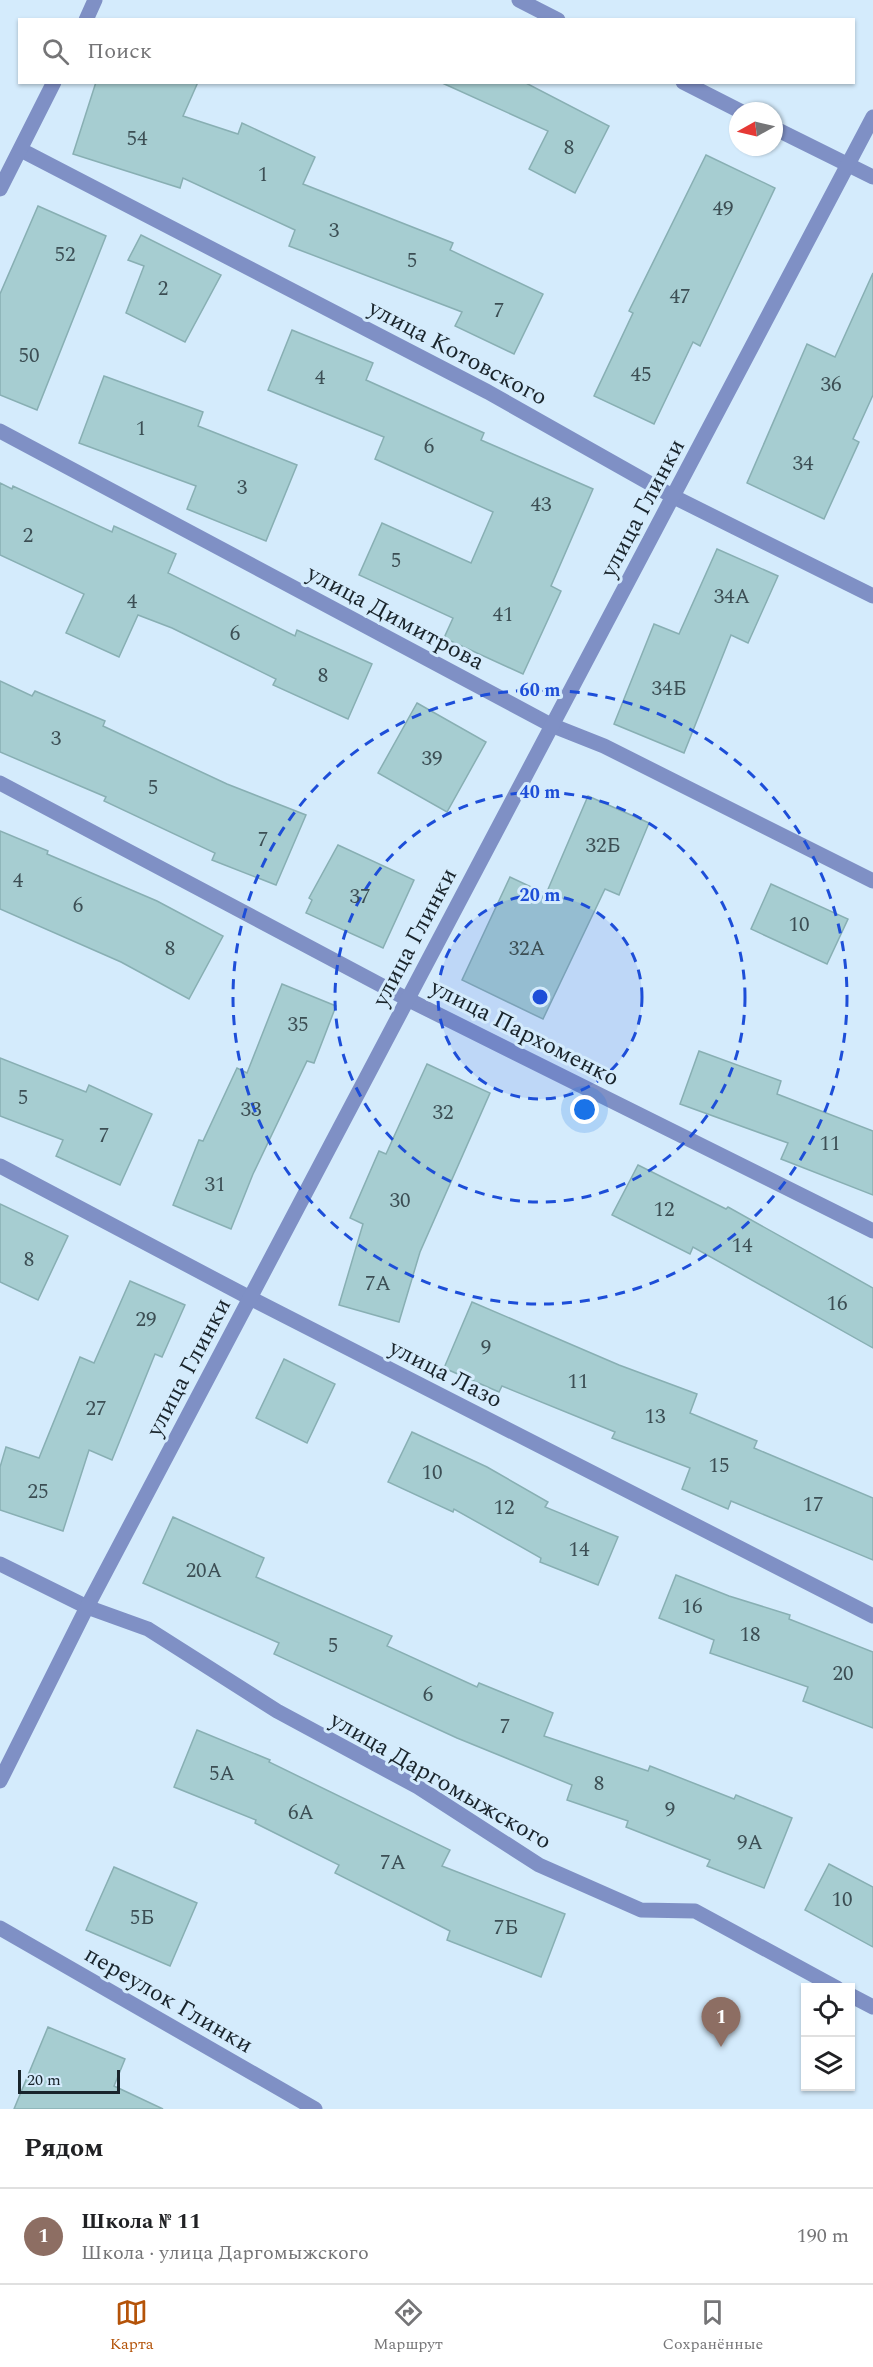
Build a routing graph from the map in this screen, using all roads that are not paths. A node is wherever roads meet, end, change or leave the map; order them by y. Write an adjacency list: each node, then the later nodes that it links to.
1 (96, 0): 3 (street)
2 (519, 0): 4 (street)
3 (87, 18)
4 (554, 18)
5 (53, 84): 10 (street)
6 (687, 84): 7 (street)
7 (729, 105)
8 (873, 117): 11 (street, улица Глинки)
9 (783, 132): 11 (street)
10 (21, 150): 13 (street); 15 (street, улица Котовского)
11 (848, 165): 12 (street); 15 (street, улица Глинки)
12 (873, 177)
13 (0, 189)
14 (0, 431): 17 (street, улица Димитрова)
15 (674, 497): 16 (street, улица Котовского); 17 (street, улица Глинки)
16 (873, 596)
17 (551, 724): 19 (street, улица Димитрова); 20 (street, улица Глинки)
18 (0, 783): 20 (street, улица Пархоменко)
19 (873, 881)
20 (407, 999): 22 (street, улица Пархоменко); 23 (street, улица Глинки)
21 (0, 1166): 23 (street, улица Лазо)
22 (873, 1231)
23 (250, 1298): 25 (street, улица Глинки); 26 (street, улица Лазо)
24 (0, 1564): 25 (street, улица Даргомыжского)
25 (87, 1607): 27 (street, улица Глинки); 29 (street, улица Даргомыжского)
26 (873, 1616)
27 (0, 1781)
28 (0, 1928): 32 (street, переулок Глинки)
29 (828, 1983)
30 (855, 1998): 31 (street)
31 (873, 2007)
32 (315, 2109)

